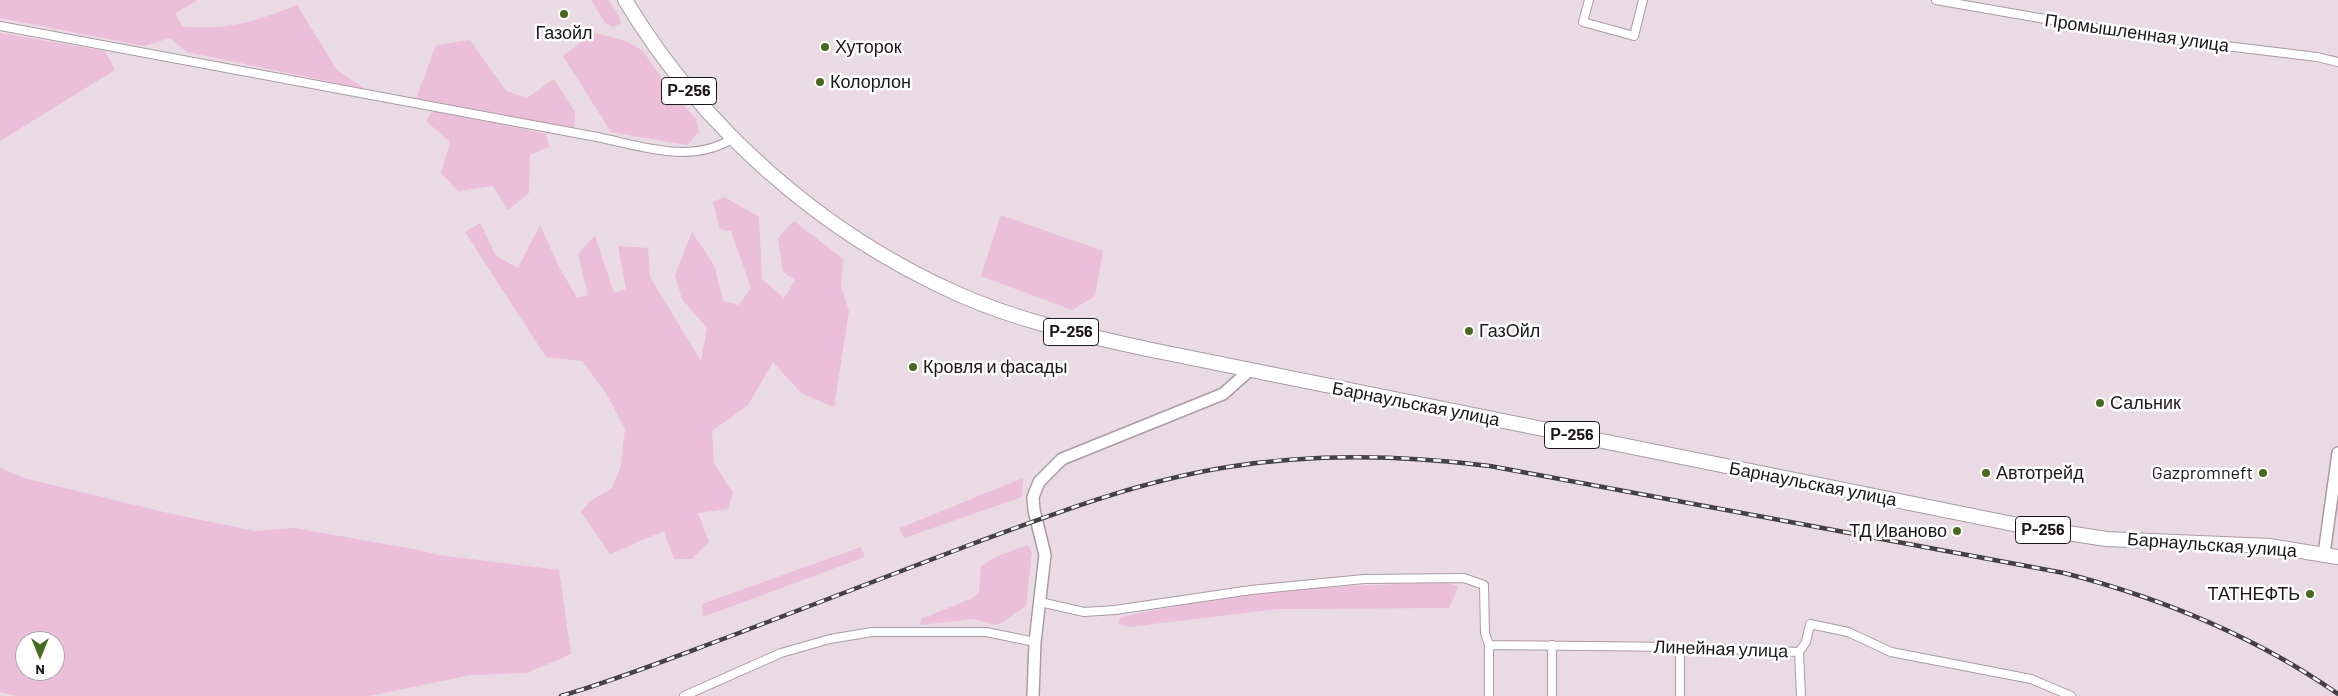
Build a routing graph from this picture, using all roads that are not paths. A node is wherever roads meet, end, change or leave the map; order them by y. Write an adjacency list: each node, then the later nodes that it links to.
1 (625, 0): 7 (highway, Барнаульская улица / Р-256)
2 (1588, 0): 3 (street)
3 (1643, 0)
4 (1936, 0): 6 (street, Промышленная улица)
5 (0, 26): 7 (street)
6 (2338, 62)
7 (733, 138): 8 (highway, Барнаульская улица / Р-256)
8 (1250, 370): 10 (highway, Барнаульская улица / Р-256); 12 (street)
9 (2338, 453): 10 (street)
10 (2324, 554): 11 (highway, Р-256)
11 (2338, 557)
12 (1040, 602): 13 (street); 14 (street)
13 (1035, 642): 18 (street); 19 (street)
14 (1489, 645): 15 (street, Линейная улица); 20 (street)
15 (1552, 645): 16 (street, Линейная улица); 21 (street)
16 (1680, 647): 17 (street, Линейная улица); 22 (street)
17 (1799, 652): 23 (street); 24 (street, Линейная улица)
18 (684, 696)
19 (1033, 696)
20 (1490, 696)
21 (1552, 696)
22 (1680, 696)
23 (1801, 696)
24 (2071, 696)

